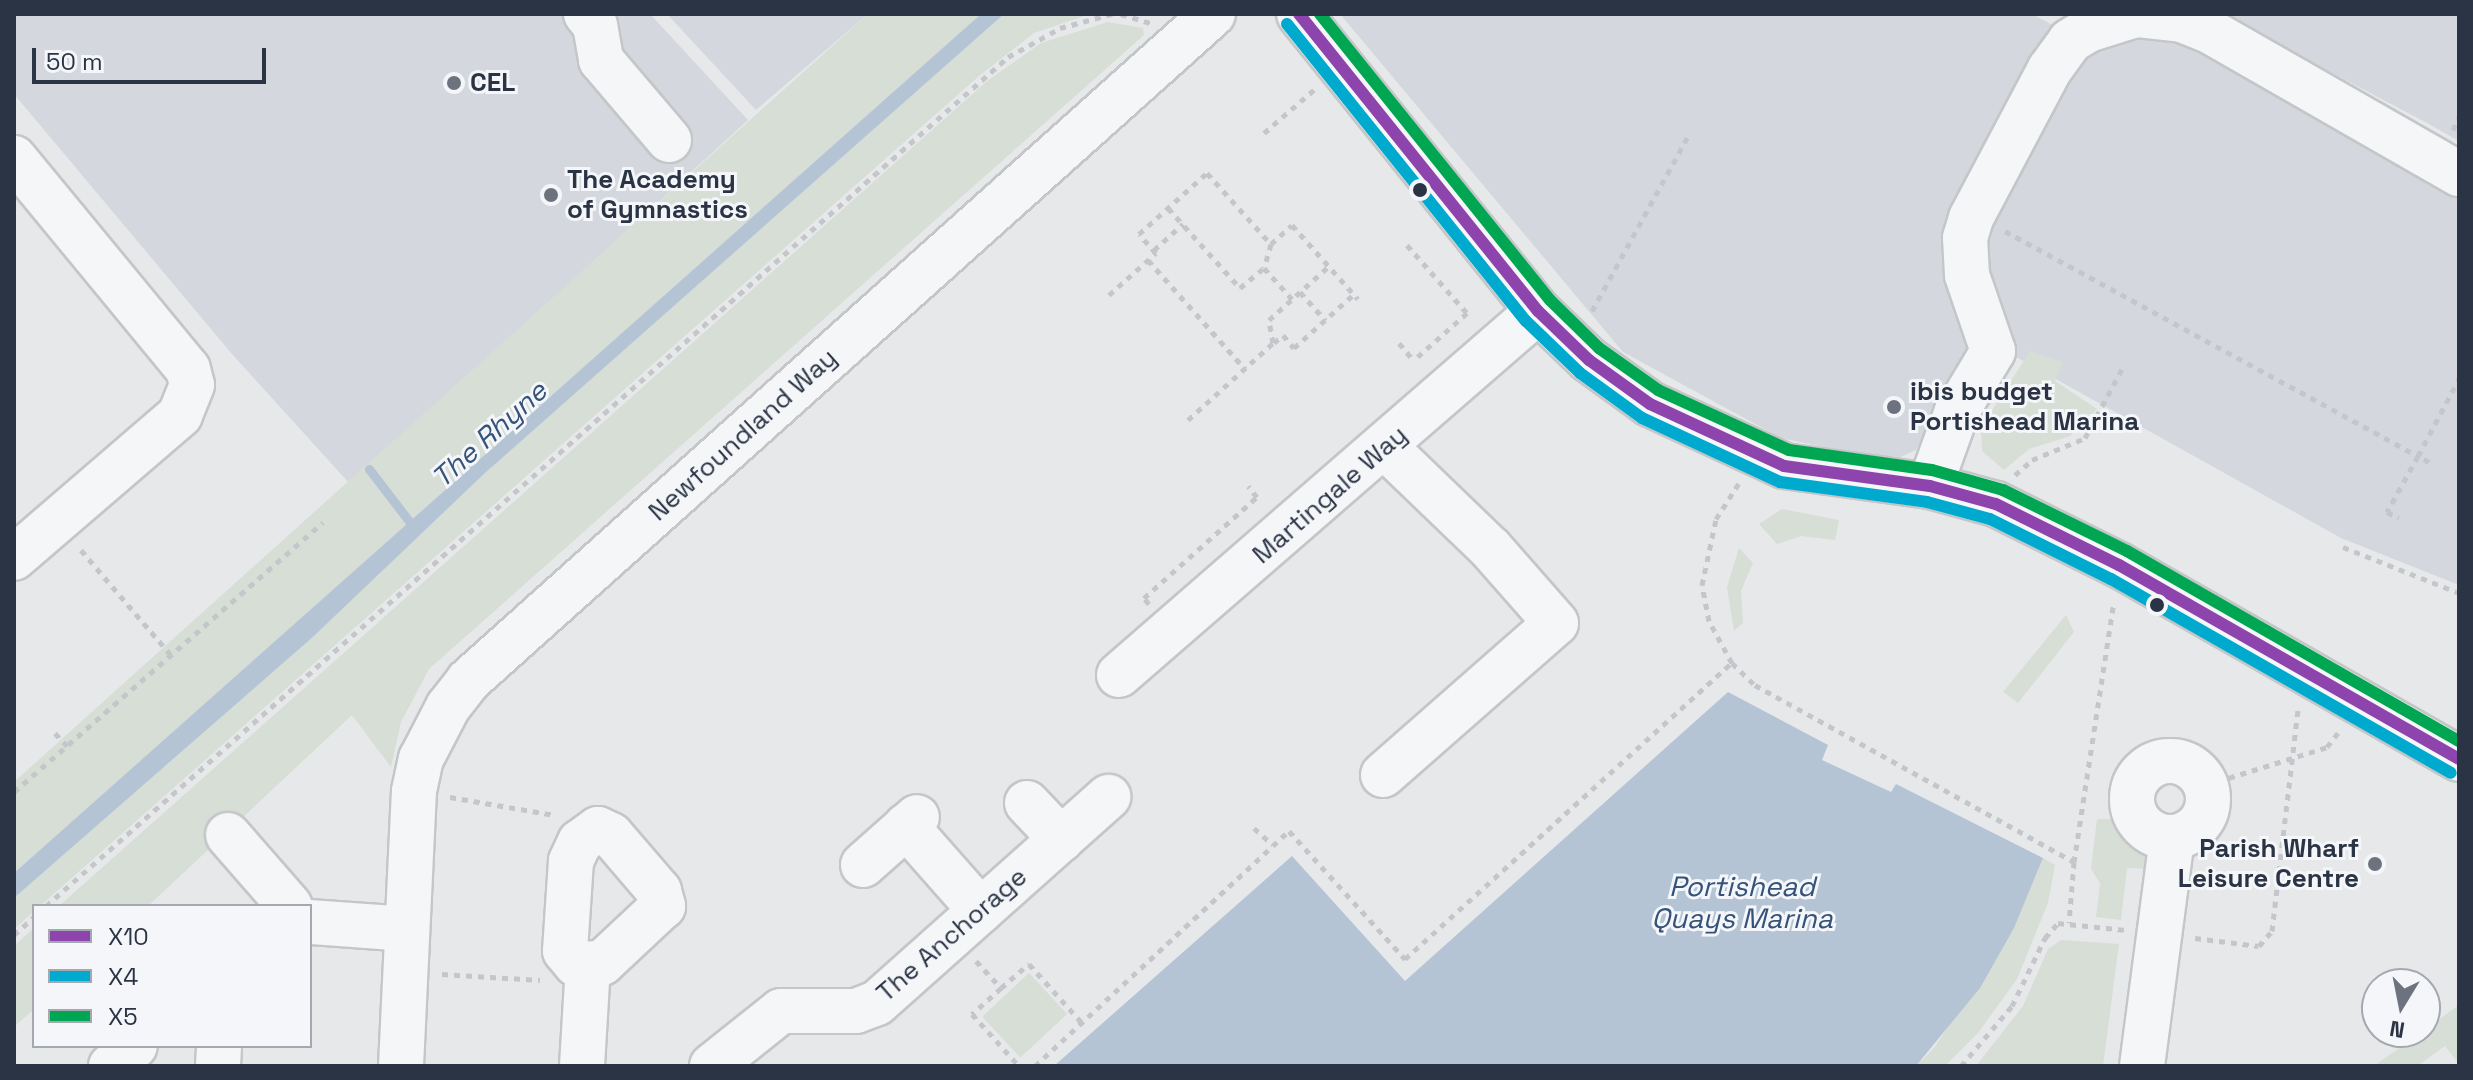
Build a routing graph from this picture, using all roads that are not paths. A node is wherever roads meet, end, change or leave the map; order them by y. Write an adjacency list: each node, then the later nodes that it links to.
1 (586, 14): 4 (street)
2 (1213, 14): 23 (street, Newfoundland Way)
3 (1299, 14): 7 (street)
4 (669, 140)
5 (14, 158): 10 (street)
6 (2459, 174): 9 (street)
7 (1538, 311): 8 (street, Martingale Way); 9 (street)
8 (1386, 448): 11 (street, Martingale Way); 13 (street)
9 (1930, 486): 12 (street)
10 (14, 558)
11 (1119, 675)
12 (2459, 759)
13 (1383, 775)
14 (1108, 797): 18 (street, The Anchorage)
15 (1027, 803): 18 (street)
16 (228, 835): 20 (street)
17 (2172, 838): 17 (street); 30 (street)
18 (1061, 839): 22 (street, The Anchorage)
19 (863, 865): 22 (street)
20 (288, 904)
21 (312, 923): 23 (street)
22 (967, 923): 29 (street, The Anchorage)
23 (406, 950): 27 (street, Newfoundland Way)
24 (579, 964): 24 (street); 28 (street)
25 (133, 1048): 26 (street)
26 (111, 1066)
27 (401, 1066)
28 (582, 1066)
29 (712, 1066)
30 (2142, 1066)

